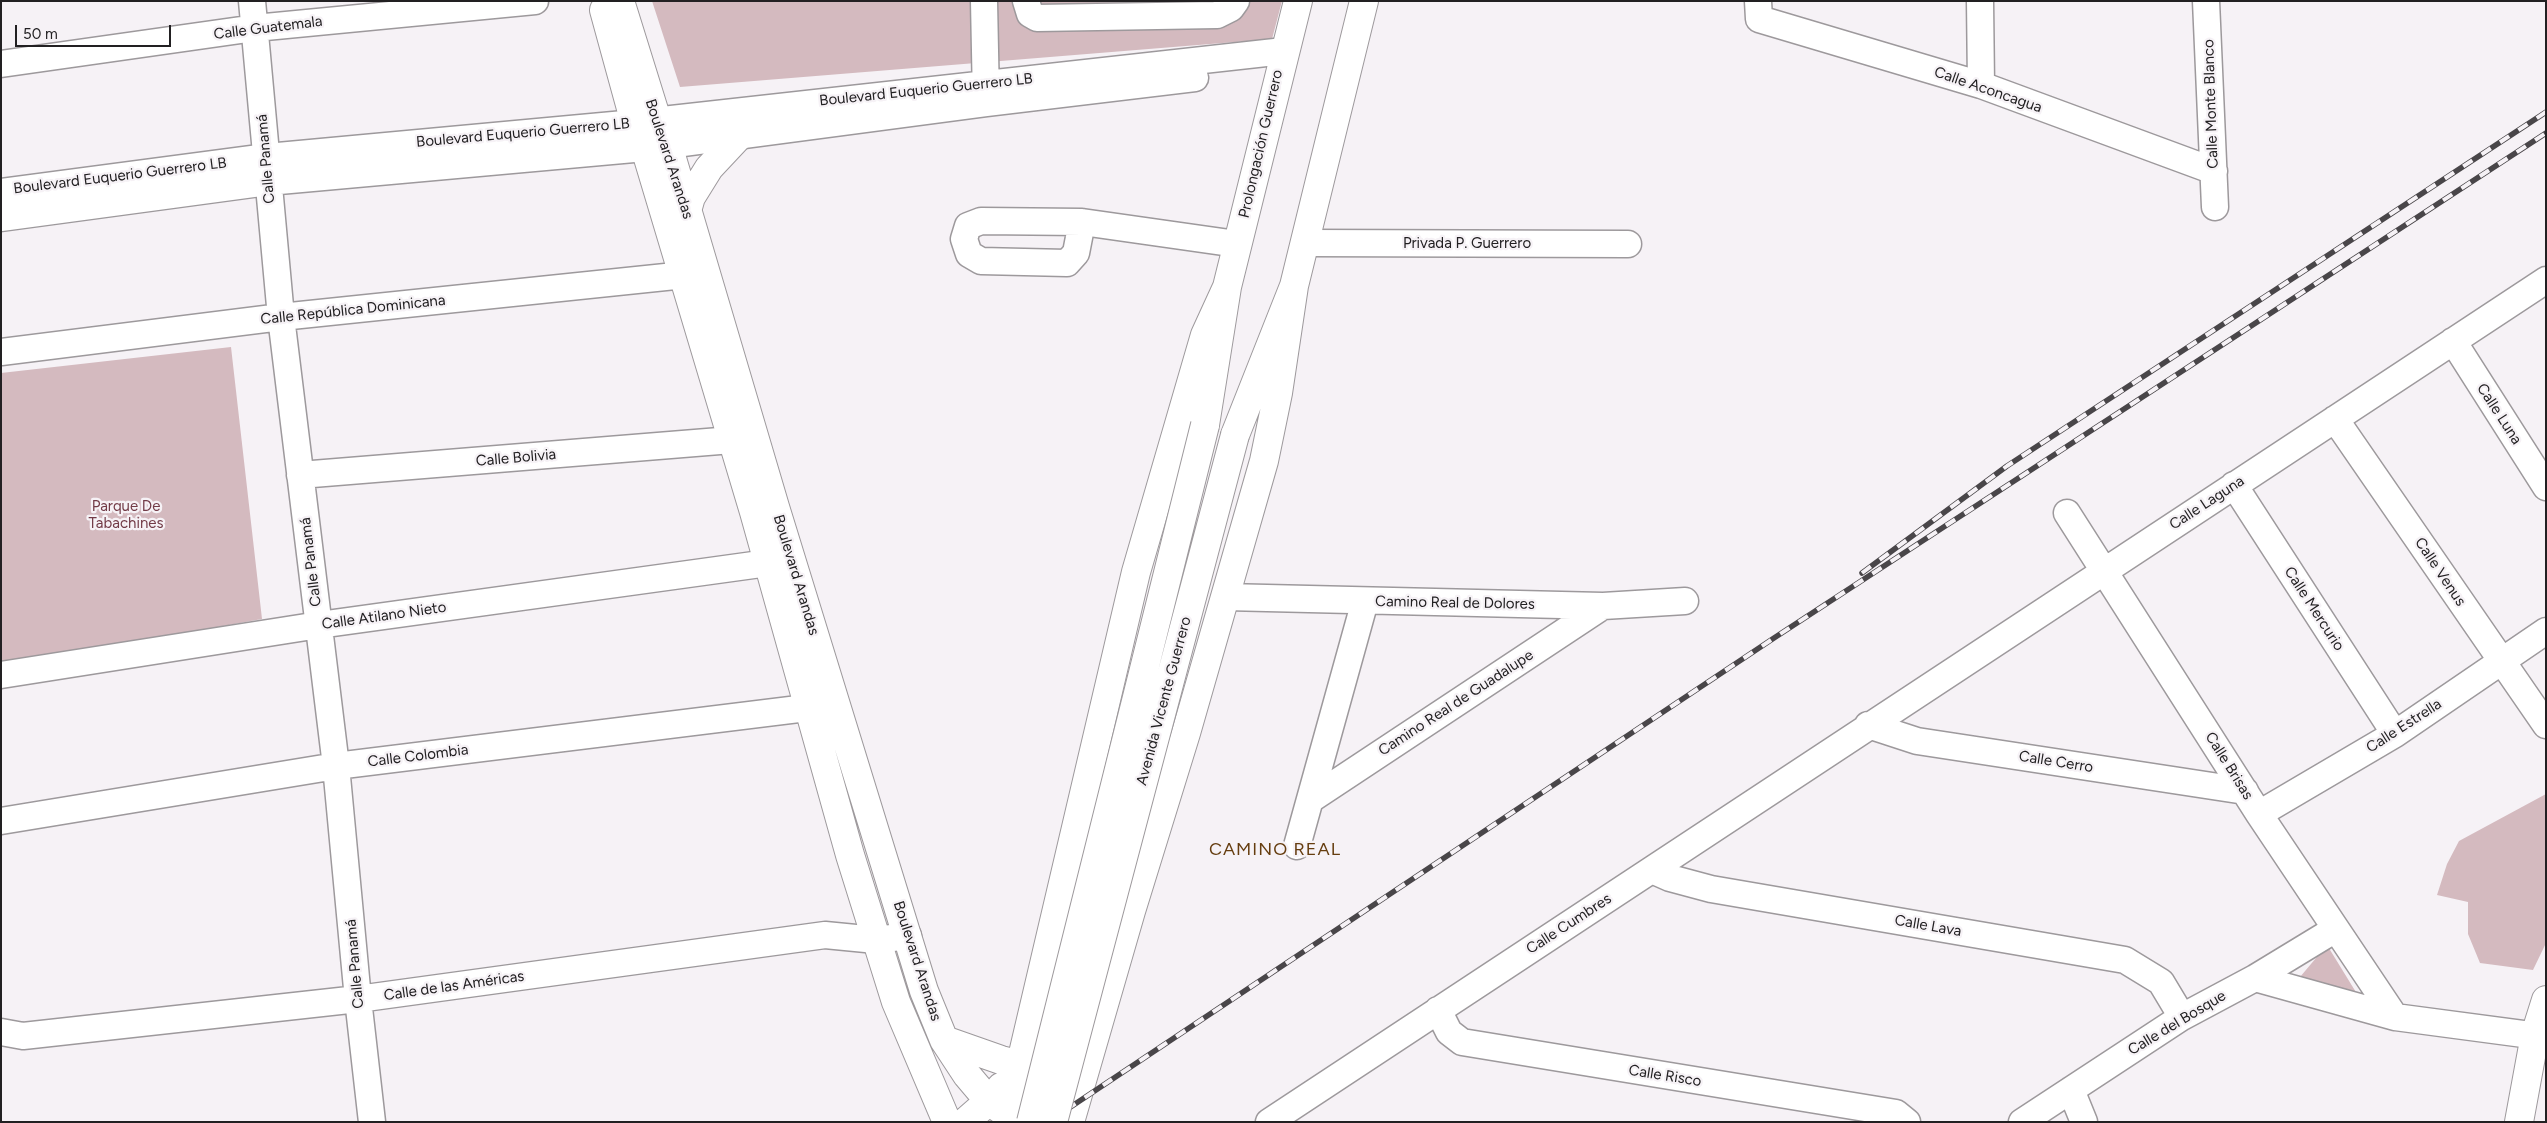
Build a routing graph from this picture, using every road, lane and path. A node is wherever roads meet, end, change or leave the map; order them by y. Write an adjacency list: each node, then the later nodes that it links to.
1 (252, 1): 14 (street, Calle Panamá)
2 (535, 1): 14 (street, Calle Guatemala)
3 (601, 1): 19 (main road, Boulevard Arandas)
4 (620, 1): 19 (main road, Boulevard Arandas)
5 (971, 1): 18 (street)
6 (984, 1): 18 (street)
7 (1026, 1): 8 (street)
8 (1236, 1)
9 (1298, 1): 15 (main road, Prolongación Guerrero)
10 (1364, 1): 29 (main road)
11 (1980, 1): 17 (street)
12 (2206, 1): 23 (street, Calle Monte Blanco)
13 (1759, 10): 17 (street, Calle Aconcagua)
14 (255, 28): 16 (street, Calle Guatemala); 22 (street, Calle Panamá)
15 (1282, 60): 18 (street, Boulevard Euquerio Guerrero LB); 30 (main road, Prolongación Guerrero)
16 (1, 64)
17 (1981, 85): 23 (street, Calle Aconcagua)
18 (981, 90): 19 (street, Boulevard Euquerio Guerrero LB); 20 (street, Boulevard Euquerio Guerrero LB)
19 (646, 122): 21 (main road, Boulevard Arandas); 22 (street, Boulevard Euquerio Guerrero LB)
20 (739, 136): 21 (street, Boulevard Euquerio Guerrero LB); 26 (main road)
21 (657, 146): 22 (street, Boulevard Euquerio Guerrero LB); 26 (main road, Boulevard Arandas); 32 (main road, Boulevard Arandas)
22 (267, 170): 24 (street, Boulevard Euquerio Guerrero LB); 27 (street, Boulevard Euquerio Guerrero LB); 36 (street, Calle Panamá)
23 (2214, 171): 25 (street, Calle Monte Blanco)
24 (1, 192)
25 (2215, 207)
26 (687, 211): 32 (main road, Boulevard Arandas)
27 (1, 218)
28 (1082, 222): 30 (street)
29 (1307, 243): 31 (street, Privada P. Guerrero); 34 (main road)
30 (1237, 244): 35 (main road, Prolongación Guerrero)
31 (1628, 244)
32 (694, 275): 36 (street, Calle República Dominicana); 40 (main road, Boulevard Arandas); 55 (main road, Boulevard Arandas)
33 (2546, 280): 37 (street, Calle Laguna)
34 (1294, 286): 47 (main road); 89 (main road, Avenida Vicente Guerrero, bridge)
35 (1227, 287): 82 (main road); 85 (main road, Avenida Vicente Guerrero, bridge)
36 (281, 317): 38 (street, Calle República Dominicana); 41 (street, Calle Panamá)
37 (2453, 341): 39 (street, Calle Laguna); 43 (street, Calle Luna)
38 (1, 352)
39 (2335, 419): 42 (street, Calle Laguna); 53 (street, Calle Venus)
40 (732, 440): 41 (street, Calle Bolivia); 45 (main road, Boulevard Arandas)
41 (300, 475): 51 (street, Calle Panamá)
42 (2234, 485): 46 (street, Calle Laguna); 59 (street, Calle Mercurio)
43 (2546, 487)
44 (2067, 513): 46 (street, Calle Brisas)
45 (768, 563): 51 (street, Calle Atilano Nieto); 56 (main road, Boulevard Arandas)
46 (2104, 571): 57 (street, Calle Laguna); 61 (street, Calle Brisas)
47 (1225, 597): 48 (street, Camino Real de Dolores); 83 (main road)
48 (1365, 601): 50 (street, Camino Real de Dolores); 62 (street)
49 (1685, 601): 50 (street, Camino Real de Dolores)
50 (1603, 606): 62 (street, Camino Real de Guadalupe)
51 (319, 625): 54 (street, Calle Atilano Nieto); 60 (street, Calle Panamá)
52 (2546, 631): 53 (street, Calle Estrella)
53 (2501, 661): 58 (street, Calle Venus); 59 (street, Calle Estrella)
54 (1, 675)
55 (836, 704): 56 (street, Calle Colombia); 67 (main road, Boulevard Arandas)
56 (807, 708): 60 (street, Calle Colombia); 68 (main road, Boulevard Arandas)
57 (1868, 725): 61 (street, Calle Cerro); 66 (street, Calle Cumbres)
58 (2546, 725)
59 (2395, 734): 63 (street, Calle Estrella)
60 (336, 766): 64 (street, Calle Colombia); 74 (street, Calle Panamá)
61 (2245, 791): 63 (street, Calle Brisas)
62 (1310, 800): 65 (street)
63 (2259, 814): 69 (street, Calle Brisas)
64 (1, 821)
65 (1297, 846)
66 (1652, 870): 76 (street, Calle Cumbres); 77 (street, Calle Lava)
67 (897, 899): 68 (street, Calle de las Américas); 71 (main road, Boulevard Arandas)
68 (867, 910): 70 (street, Calle de las Américas); 72 (main road, Boulevard Arandas)
69 (2334, 930): 73 (street, Calle del Bosque); 78 (street, Calle Brisas)
70 (825, 934): 72 (street, Calle de las Américas); 74 (street, Calle de las Américas)
71 (908, 936): 72 (street, Calle de las Américas); 81 (main road, Boulevard Arandas)
72 (876, 940): 87 (main road, Boulevard Arandas)
73 (2255, 978): 77 (street, Calle del Bosque); 78 (street)
74 (358, 1000): 80 (street, Calle de las Américas); 86 (street, Calle Panamá)
75 (2546, 1000): 79 (main road)
76 (1438, 1010): 91 (street, Calle Cumbres); 92 (street, Calle Risco)
77 (2182, 1017): 84 (street, Calle del Bosque)
78 (2395, 1017): 79 (street)
79 (2540, 1036): 95 (main road)
80 (8, 1038)
81 (944, 1040): 82 (main road); 85 (main road, Boulevard Arandas)
82 (1020, 1065): 83 (main road); 85 (main road)
83 (1082, 1079): 90 (main road)
84 (2071, 1090): 93 (street, Calle del Bosque); 94 (street)
85 (1011, 1116): 88 (main road)
86 (372, 1122)
87 (948, 1122)
88 (965, 1122)
89 (1053, 1122)
90 (1070, 1122)
91 (1269, 1122)
92 (1907, 1122)
93 (2022, 1122)
94 (2084, 1122)
95 (2519, 1122)

